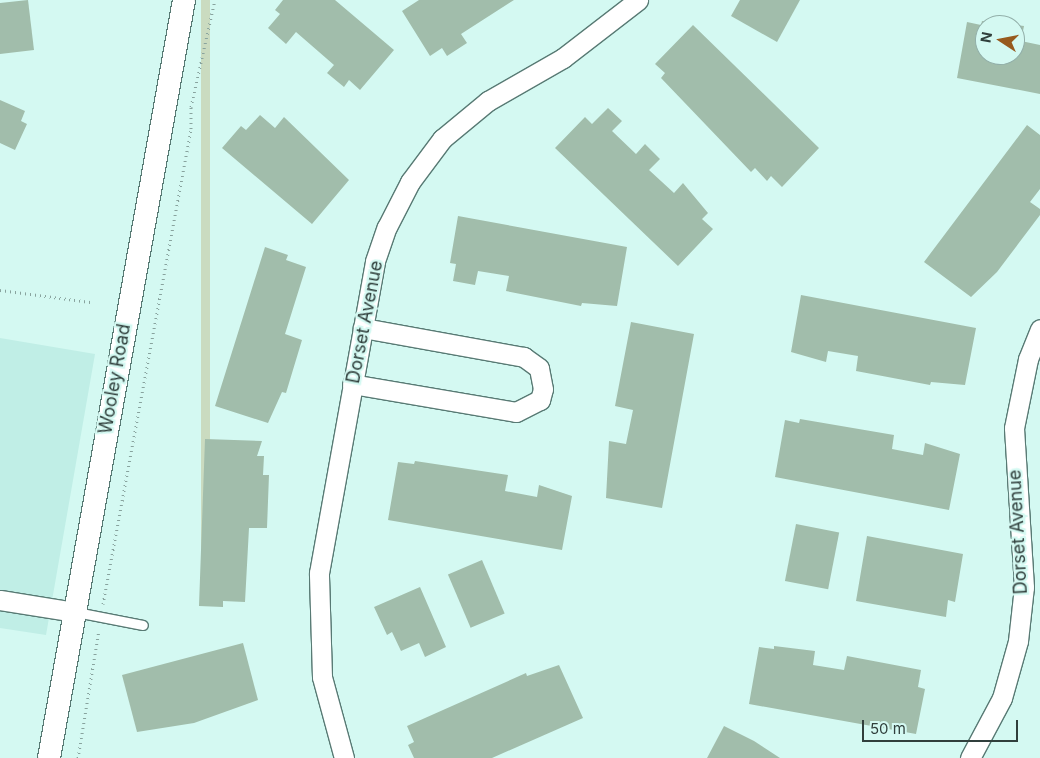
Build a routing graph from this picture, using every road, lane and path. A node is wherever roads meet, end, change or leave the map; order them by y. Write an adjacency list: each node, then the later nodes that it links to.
1 (184, 0): 10 (street, Wooley Road)
2 (215, 0): 11 (path)
3 (638, 0): 6 (street, Dorset Avenue)
4 (0, 290): 5 (path)
5 (90, 302)
6 (363, 328): 8 (street, Dorset Avenue); 8 (street)
7 (1040, 328): 16 (street, Dorset Avenue)
8 (352, 384): 15 (street, Dorset Avenue)
9 (0, 600): 10 (street)
10 (74, 612): 11 (lane); 13 (street, Wooley Road)
11 (101, 617): 12 (lane); 14 (path)
12 (143, 625)
13 (49, 758)
14 (78, 758)
15 (344, 758)
16 (970, 758)

